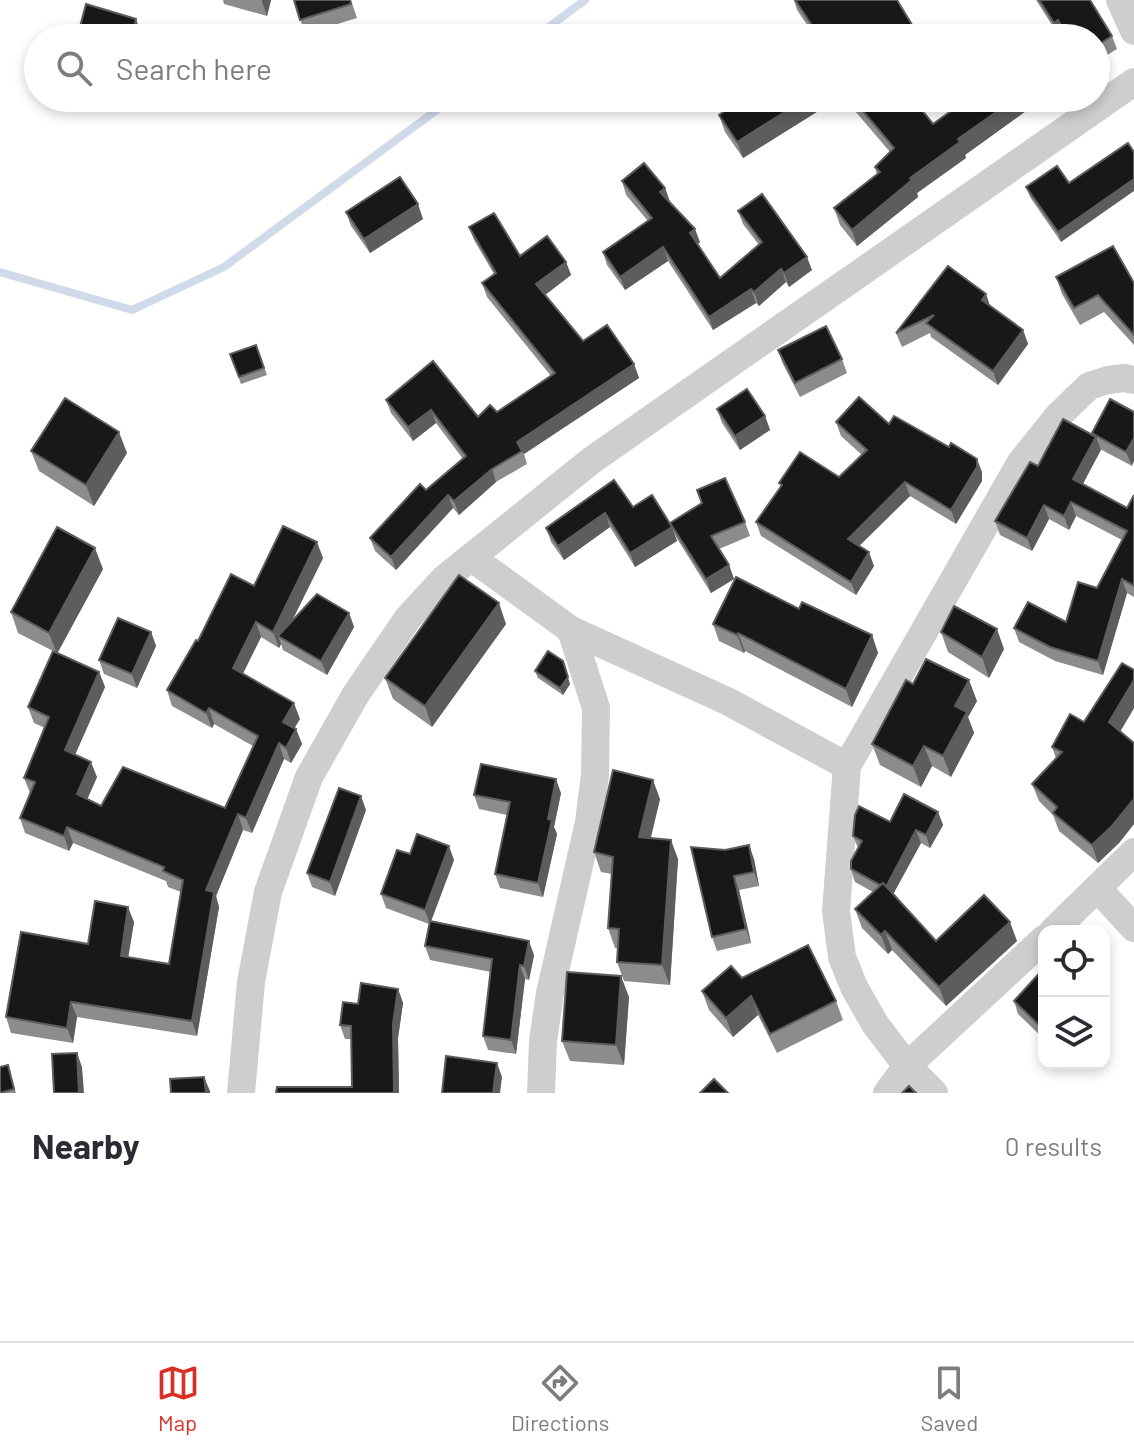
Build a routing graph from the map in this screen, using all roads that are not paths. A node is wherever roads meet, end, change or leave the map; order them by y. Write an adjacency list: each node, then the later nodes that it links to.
1 (1120, 0): 2 (street)
2 (1134, 31)
3 (1134, 82): 4 (street)
4 (1110, 99)
5 (1091, 112): 7 (street)
6 (1134, 380): 9 (street)
7 (472, 558): 8 (street); 16 (street)
8 (571, 630): 9 (street); 17 (street)
9 (847, 766): 15 (street)
10 (1134, 852): 11 (street)
11 (1098, 889): 12 (street); 13 (street)
12 (1059, 925)
13 (1134, 928)
14 (1038, 945): 15 (street)
15 (907, 1066): 18 (street); 19 (street)
16 (241, 1093)
17 (541, 1093)
18 (887, 1093)
19 (934, 1093)

